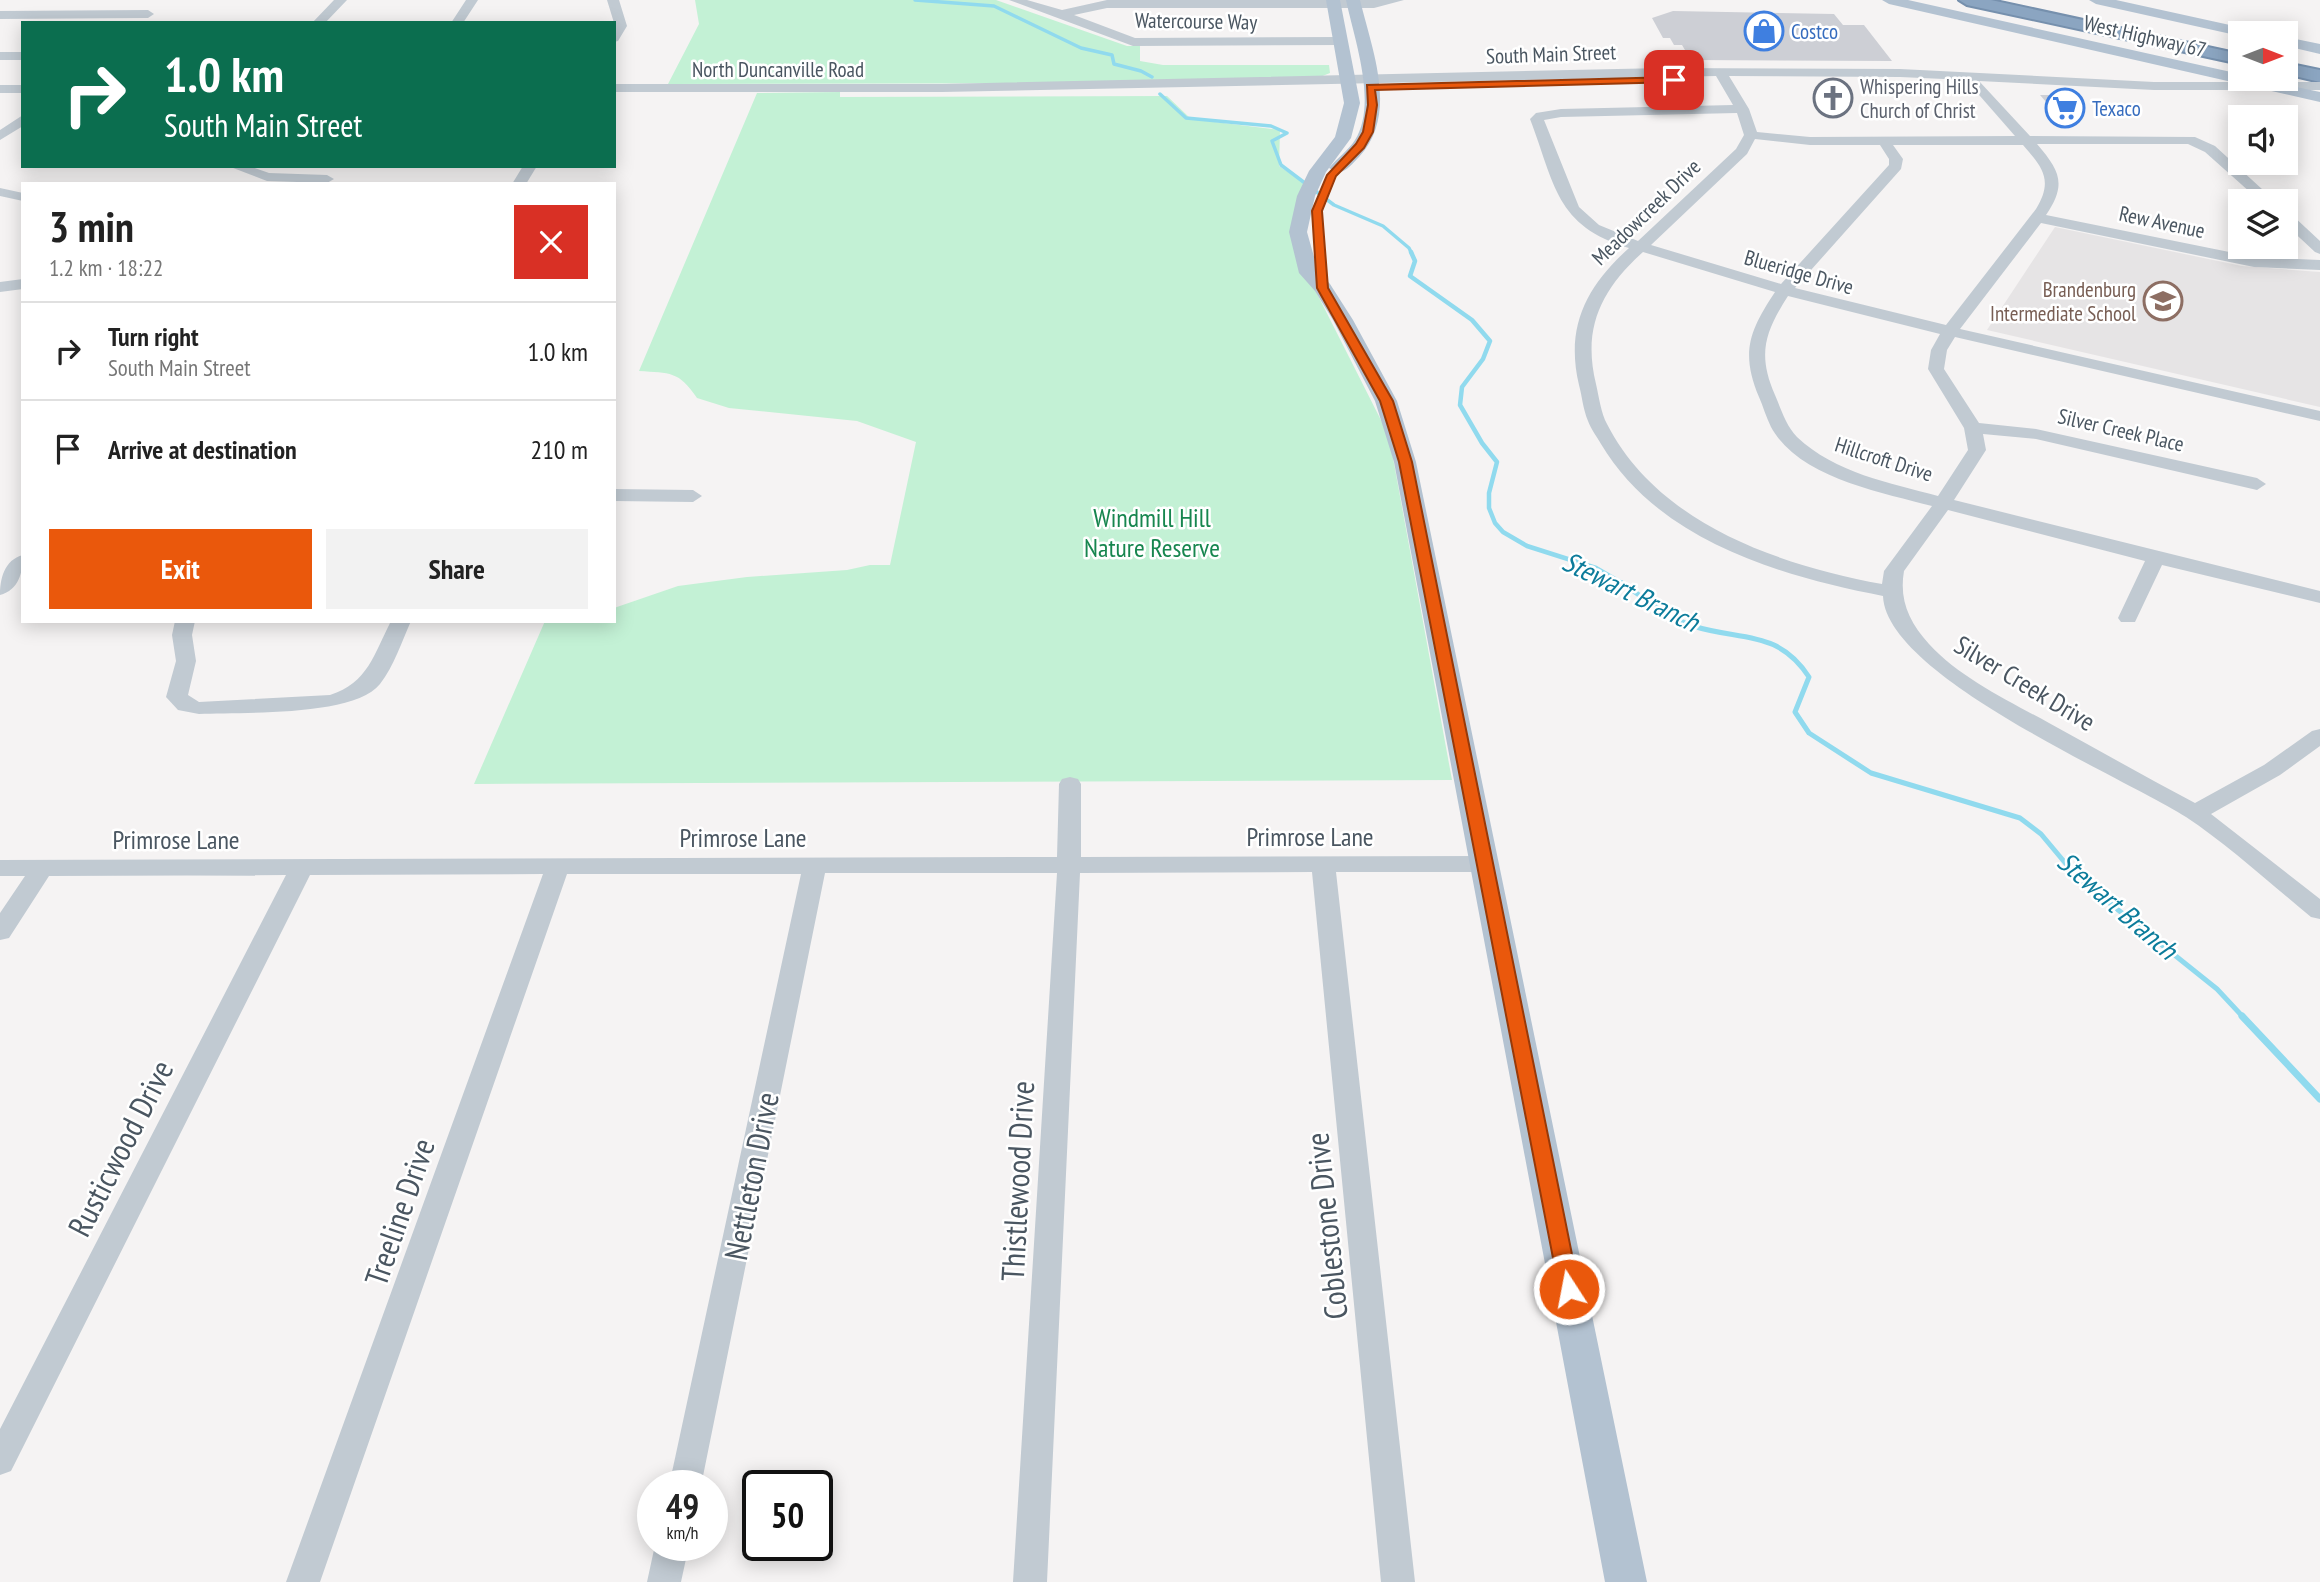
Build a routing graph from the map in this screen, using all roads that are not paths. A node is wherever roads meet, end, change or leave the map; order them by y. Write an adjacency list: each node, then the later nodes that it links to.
1 (341, 0): 16 (street)
2 (472, 0): 17 (street)
3 (613, 0): 19 (street)
4 (1015, 0): 13 (street, Watercourse Way)
5 (1398, 0): 11 (street)
6 (1889, 0): 28 (main road, West Highway 67)
7 (1967, 0): 27 (highway)
8 (2015, 0): 22 (highway)
9 (2096, 0): 18 (main road, West Highway 67)
10 (1334, 2): 11 (street); 13 (street); 20 (main road)
11 (1353, 2): 37 (main road)
12 (2077, 5): 23 (highway)
13 (1062, 14): 20 (street, Watercourse Way)
14 (0, 15): 15 (street)
15 (148, 15)
16 (320, 21)
17 (458, 21)
18 (2228, 29)
19 (616, 35)
20 (1341, 41): 36 (main road)
21 (2298, 44): 24 (main road)
22 (2228, 45)
23 (2228, 45)
24 (2320, 49)
25 (0, 56): 26 (street)
26 (21, 56)
27 (2228, 56)
28 (2186, 66): 30 (main road, West Highway 67); 42 (main road)
29 (2298, 68): 40 (highway)
30 (2228, 75)
31 (2298, 75): 40 (highway)
32 (1504, 76): 34 (street, South Main Street); 37 (street, South Main Street); 41 (street)
33 (1723, 76): 34 (street, South Main Street); 35 (street, South Main Street); 48 (street)
34 (1566, 78): 41 (street, South Main Street)
35 (1971, 79): 47 (street, South Main Street); 53 (street)
36 (1348, 83): 37 (street, South Main Street); 44 (street, South Main Street); 55 (main road)
37 (1370, 83): 41 (street, South Main Street); 55 (main road)
38 (2298, 83): 40 (main road, West Highway 67)
39 (2228, 84): 42 (street, South Main Street)
40 (2318, 84): 47 (street, South Main Street)
41 (1461, 85)
42 (2186, 86): 47 (street, South Main Street)
43 (616, 88): 44 (street, North Duncanville Road)
44 (1118, 88)
45 (0, 89): 46 (street)
46 (21, 89)
47 (2146, 89)
48 (1742, 109): 50 (street); 62 (street, Blueridge Drive)
49 (21, 120): 51 (street)
50 (1751, 135): 52 (street); 62 (street, Meadowcreek Drive)
51 (0, 136)
52 (1884, 141): 53 (street); 68 (street, Hillcroft Drive)
53 (2025, 141): 57 (street); 60 (street)
54 (241, 168): 56 (street)
55 (1326, 172): 67 (main road); 67 (main road)
56 (326, 181)
57 (2255, 189)
58 (0, 192): 59 (street)
59 (21, 197)
60 (2037, 218): 64 (street, Rew Avenue); 69 (street)
61 (2298, 229): 63 (street)
62 (1641, 247): 68 (street, Blueridge Drive); 79 (street, Meadowcreek Drive)
63 (2320, 249)
64 (2320, 265)
65 (21, 284): 66 (street)
66 (0, 287)
67 (1323, 288): 89 (main road)
68 (1783, 291): 69 (street, Blueridge Drive); 75 (street, Hillcroft Drive)
69 (1950, 331): 70 (street, Blueridge Drive); 71 (street)
70 (2320, 416)
71 (1973, 428): 72 (street, Silver Creek Place); 75 (street)
72 (2257, 484)
73 (616, 495): 74 (street)
74 (693, 496)
75 (1944, 502): 76 (street, Hillcroft Drive); 79 (street)
76 (2156, 558): 80 (street, Hillcroft Drive); 81 (street)
77 (15, 569): 78 (street)
78 (0, 589)
79 (1892, 592): 86 (street, Silver Creek Drive)
80 (2320, 597)
81 (2128, 618)
82 (183, 623): 83 (street)
83 (400, 623)
84 (2320, 736): 86 (street)
85 (1070, 785): 88 (street, Thistlewood Drive)
86 (2194, 813): 95 (street, Silver Creek Drive)
87 (1323, 863): 88 (street, Primrose Lane); 89 (street, Primrose Lane); 103 (street, Coblestone Drive)
88 (1069, 864): 91 (street, Primrose Lane); 102 (street, Thistlewood Drive)
89 (1486, 864): 104 (main road)
90 (558, 865): 91 (street, Primrose Lane); 92 (street, Primrose Lane); 100 (street, Treeline Drive)
91 (815, 865): 98 (street, Nettleton Drive)
92 (302, 867): 94 (street, Primrose Lane); 97 (street, Rusticwood Drive)
93 (0, 868): 94 (street, Primrose Lane)
94 (42, 868): 96 (street)
95 (2320, 911)
96 (0, 932)
97 (0, 1461)
98 (688, 1470)
99 (669, 1561): 101 (street)
100 (303, 1582)
101 (664, 1582)
102 (1030, 1582)
103 (1398, 1582)
104 (1626, 1582)

